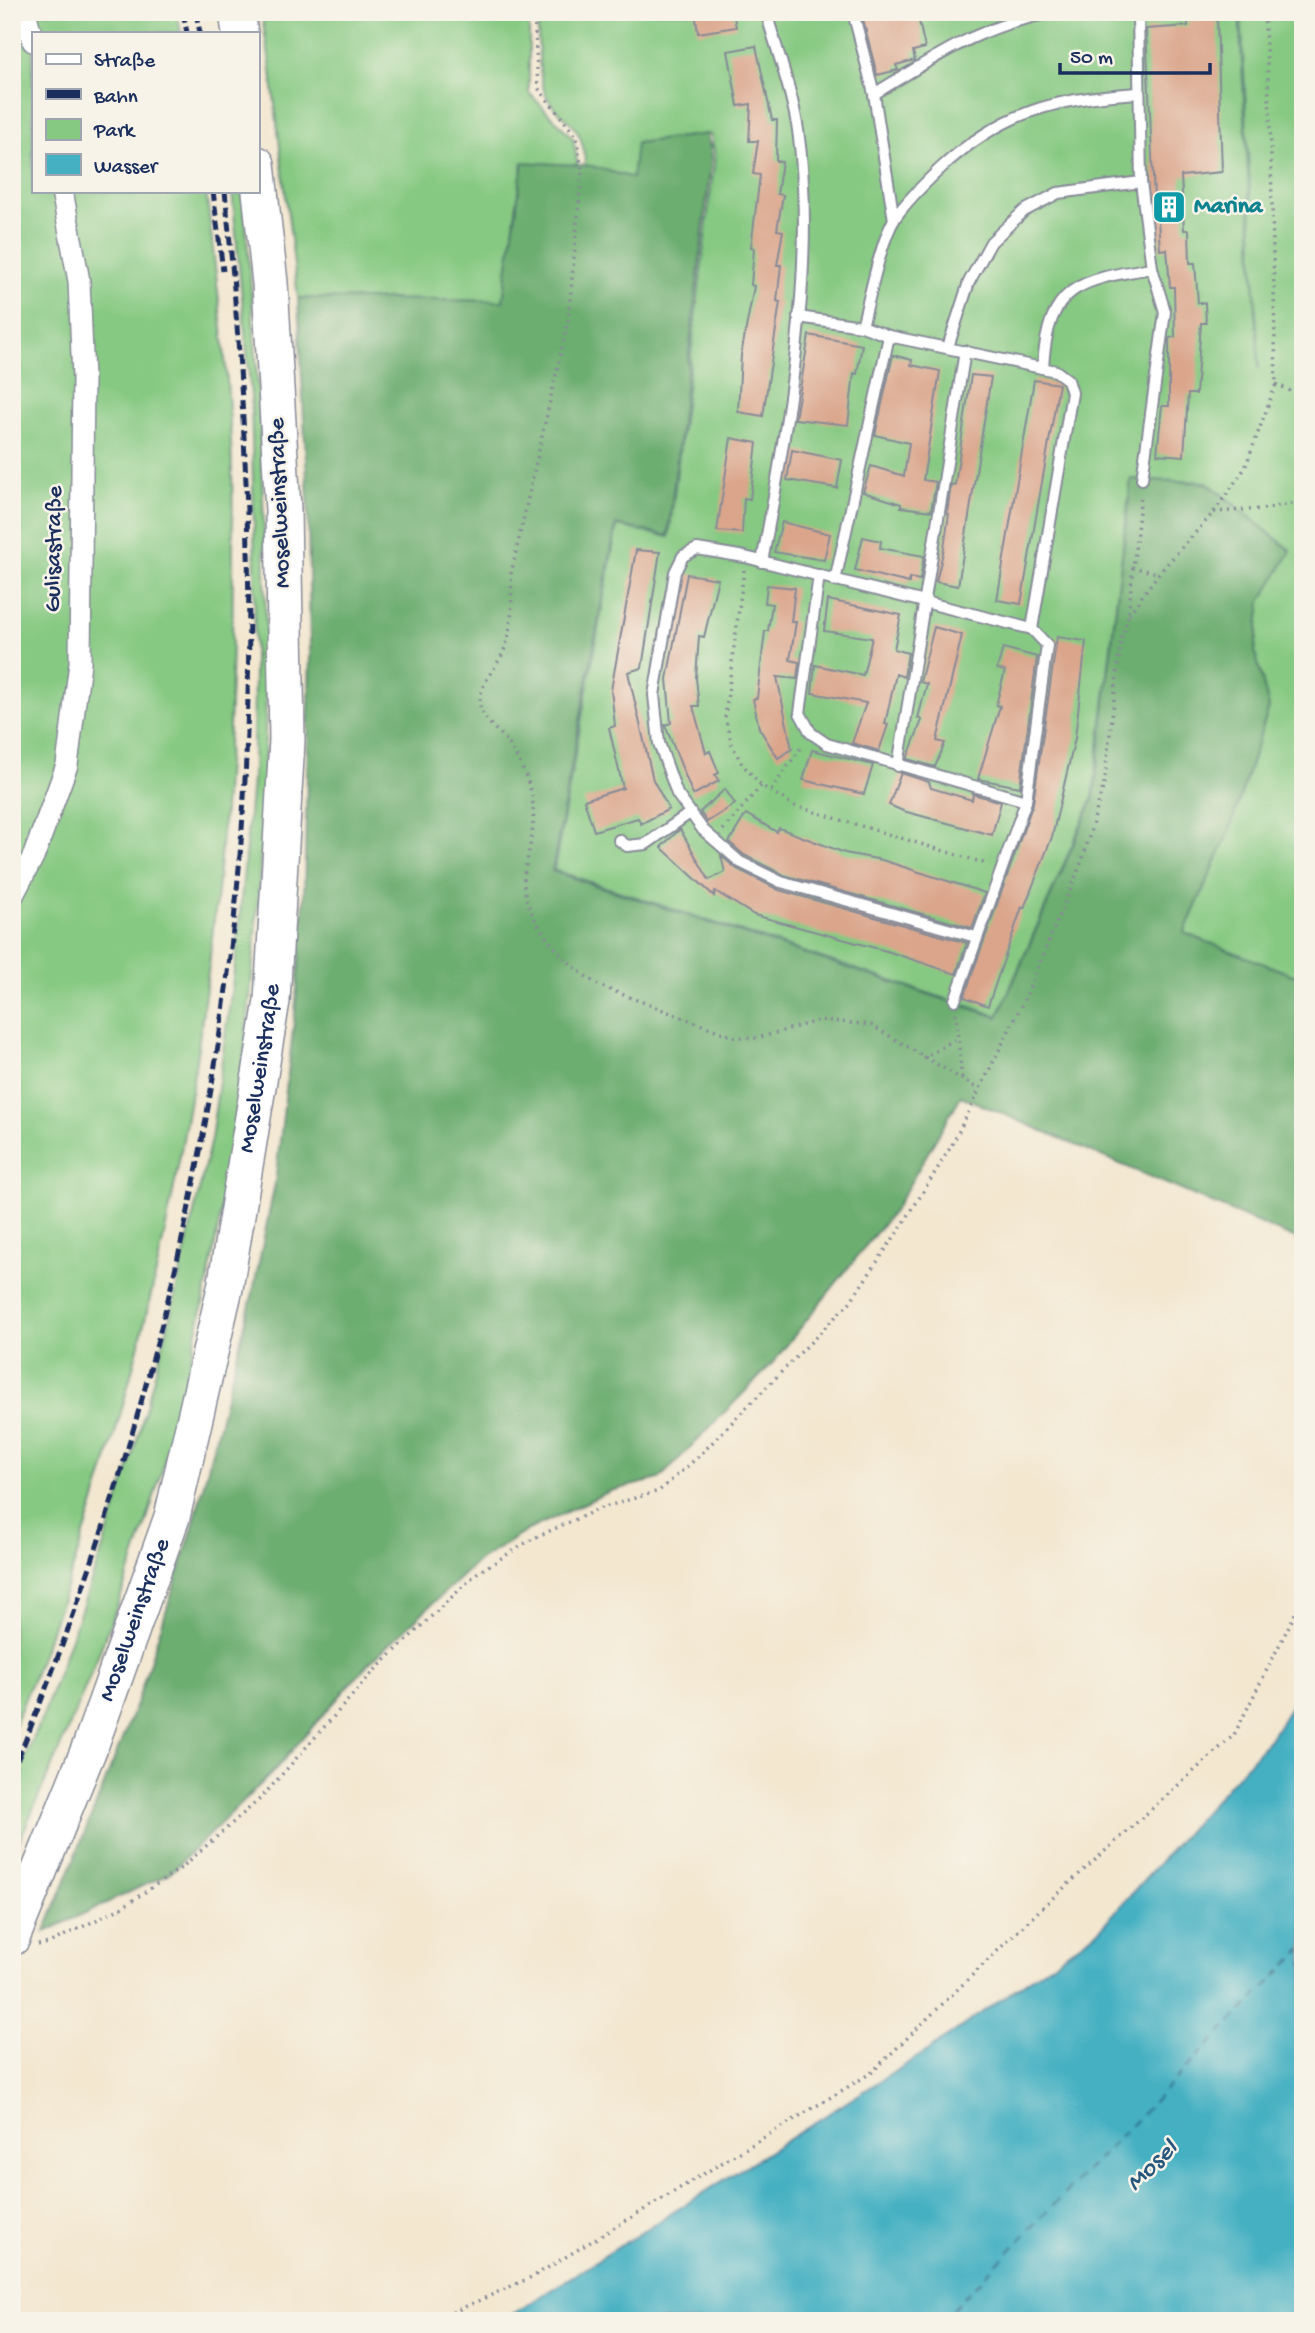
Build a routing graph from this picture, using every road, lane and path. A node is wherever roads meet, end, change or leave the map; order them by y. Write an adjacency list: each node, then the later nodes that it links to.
1 (25, 12): 10 (street)
2 (237, 12): 9 (main road)
3 (534, 12): 51 (path)
4 (766, 12): 18 (lane)
5 (853, 12): 12 (lane)
6 (1055, 12): 12 (lane)
7 (1138, 12): 11 (lane)
8 (1264, 12): 24 (path)
9 (240, 32)
10 (32, 37)
11 (1138, 93): 14 (lane); 16 (lane)
12 (874, 94): 16 (lane)
13 (259, 182): 55 (main road, Moselweinstraße)
14 (1140, 182): 17 (lane); 21 (lane)
15 (62, 192): 47 (street, Gulisastraße)
16 (894, 220): 19 (lane)
17 (1152, 268): 23 (lane); 26 (lane)
18 (798, 317): 19 (lane); 30 (lane)
19 (862, 326): 20 (lane)
20 (889, 335): 21 (lane); 34 (lane)
21 (948, 347): 22 (lane)
22 (965, 351): 23 (lane); 35 (lane)
23 (1043, 367): 37 (lane)
24 (1276, 384): 25 (path); 28 (path)
25 (1303, 397)
26 (1142, 479): 31 (path)
27 (1303, 502): 28 (path)
28 (1214, 512): 32 (path)
29 (745, 557): 30 (lane); 40 (path); 43 (lane)
30 (762, 562): 33 (lane)
31 (1132, 567): 32 (path); 36 (path)
32 (1159, 573): 36 (path)
33 (819, 575): 34 (lane); 38 (lane)
34 (835, 582): 35 (lane)
35 (925, 603): 37 (lane); 39 (lane)
36 (1128, 616): 53 (path)
37 (1032, 629): 42 (lane)
38 (811, 733): 39 (lane); 41 (path)
39 (898, 766): 42 (lane)
40 (762, 786): 41 (path); 45 (path)
41 (771, 790): 46 (path)
42 (1026, 801): 46 (lane)
43 (690, 813): 44 (lane); 45 (lane)
44 (620, 840)
45 (715, 840): 48 (lane)
46 (1001, 868): 48 (lane)
47 (12, 897)
48 (976, 937): 49 (lane)
49 (955, 1000): 50 (path)
50 (959, 1037): 51 (path); 52 (path)
51 (923, 1058): 52 (path)
52 (962, 1080): 53 (path)
53 (977, 1088): 55 (path)
54 (1303, 1598): 56 (path)
55 (24, 1941)
56 (433, 2321)

